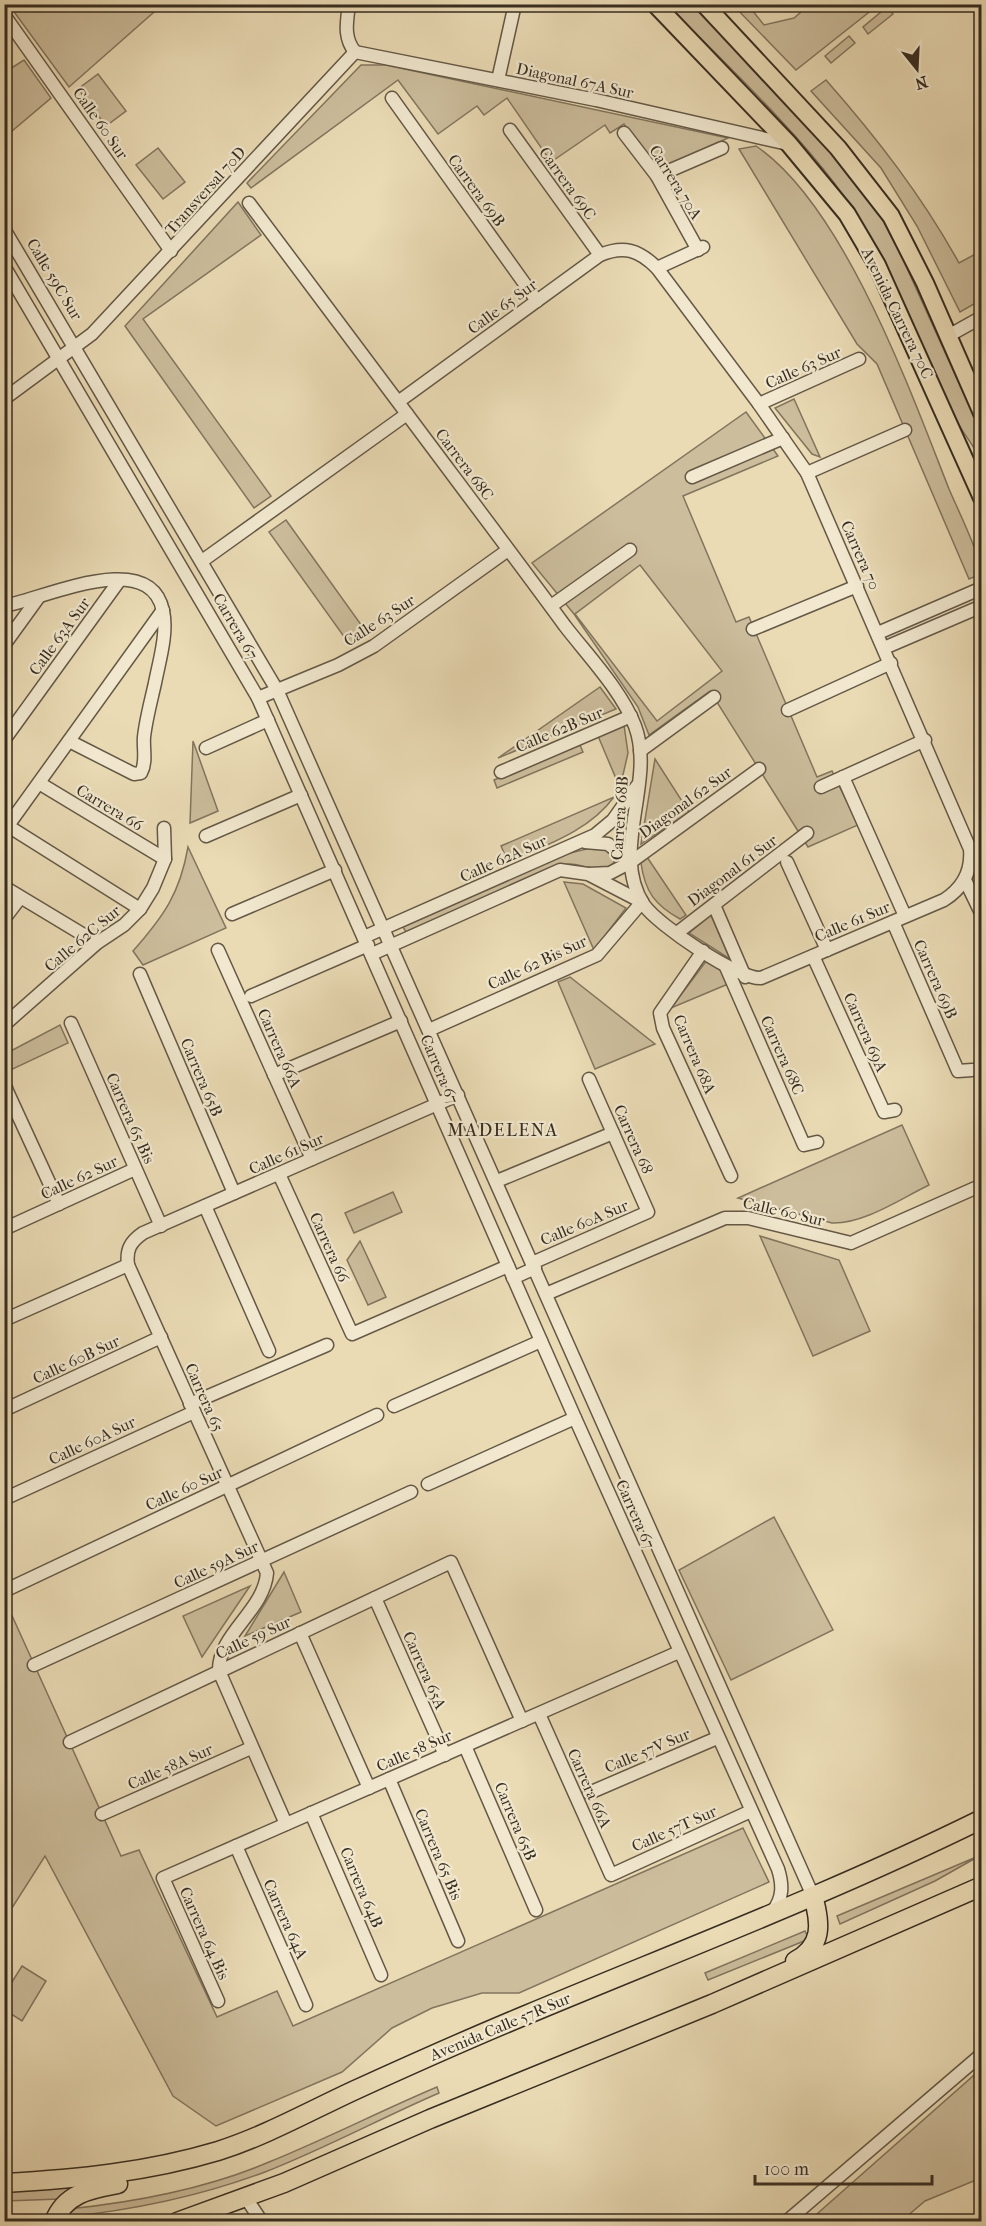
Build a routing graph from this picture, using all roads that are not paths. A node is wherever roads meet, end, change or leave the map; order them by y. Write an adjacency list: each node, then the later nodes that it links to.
1 (349, 4): 6 (street)
2 (515, 4): 7 (street)
3 (655, 4): 11 (main road, Avenida Carrera 70C)
4 (704, 4): 23 (main road, Avenida Carrera 70C)
5 (4, 15): 17 (street, Calle 60 Sur)
6 (355, 51): 7 (street, Diagonal 67A Sur); 17 (street, Transversal 70D)
7 (498, 80): 11 (street, Diagonal 67A Sur)
8 (392, 98): 21 (street, Carrera 69B)
9 (510, 130): 18 (street, Carrera 69C)
10 (624, 132): 13 (street, Carrera 70A)
11 (789, 144): 36 (main road, Avenida Carrera 70C)
12 (722, 148): 13 (street)
13 (657, 176): 20 (street, Carrera 70A)
14 (249, 203): 28 (street, Carrera 68C)
15 (4, 229): 24 (street, Calle 59C Sur)
16 (630, 249): 18 (street, Calle 65 Sur); 20 (street, Carrera 70)
17 (171, 251): 24 (street, Transversal 70D)
18 (600, 255): 21 (street, Calle 65 Sur)
19 (4, 266): 26 (street)
20 (657, 268): 29 (street, Carrera 70)
21 (537, 301): 28 (street, Calle 65 Sur)
22 (981, 317): 23 (street)
23 (948, 336): 30 (main road, Avenida Carrera 70C)
24 (77, 347): 26 (street, Transversal 70D); 40 (street, Carrera 67)
25 (860, 359): 29 (street, Calle 63 Sur)
26 (60, 360): 27 (street, Transversal 70D); 56 (street, Carrera 67)
27 (4, 399)
28 (398, 402): 31 (street, Carrera 68C)
29 (759, 404): 33 (street, Carrera 70)
30 (981, 412)
31 (407, 414): 38 (street, Carrera 68C); 40 (street)
32 (905, 430): 34 (street)
33 (783, 438): 34 (street, Carrera 70); 35 (street)
34 (807, 474): 42 (street, Carrera 70)
35 (692, 477)
36 (977, 481): 37 (main road, Avenida Carrera 70C)
37 (981, 498)
38 (508, 550): 46 (street, Carrera 68C); 54 (street, Calle 63 Sur)
39 (630, 550): 46 (street)
40 (202, 561): 54 (street, Carrera 67)
41 (119, 581): 44 (street); 48 (street); 60 (street, Calle 63A Sur)
42 (857, 586): 49 (street); 50 (street, Carrera 70)
43 (981, 588): 50 (street)
44 (38, 598): 45 (street); 51 (street)
45 (4, 606)
46 (551, 606): 58 (street, Carrera 68C)
47 (981, 606): 52 (street)
48 (163, 610): 62 (street); 62 (street)
49 (753, 629)
50 (878, 633): 52 (street, Carrera 70)
51 (4, 645)
52 (884, 648): 53 (street, Carrera 70)
53 (891, 663): 57 (street); 61 (street, Carrera 70)
54 (277, 690): 56 (street, Calle 63 Sur); 94 (street, Carrera 67)
55 (714, 696): 64 (street)
56 (258, 698): 59 (street, Carrera 67)
57 (788, 710)
58 (631, 716): 64 (street, Carrera 68C); 66 (street, Calle 62B Sur)
59 (268, 720): 63 (street); 71 (street, Carrera 67)
60 (4, 740)
61 (925, 740): 67 (street); 82 (street, Carrera 70)
62 (69, 741): 68 (street)
63 (206, 748)
64 (640, 751): 69 (street, Carrera 68B)
65 (759, 769): 78 (street, Diagonal 62 Sur)
66 (501, 771)
67 (843, 777): 70 (street); 91 (street)
68 (39, 783): 73 (street); 77 (street, Carrera 66)
69 (638, 785): 76 (street, Calle 62A Sur); 78 (street, Carrera 68B)
70 (821, 787)
71 (301, 795): 75 (street); 80 (street, Carrera 67)
72 (164, 828): 77 (street, Calle 62C Sur)
73 (6, 829): 88 (street)
74 (807, 833): 87 (street, Diagonal 61 Sur)
75 (207, 836)
76 (581, 842): 78 (street, Diagonal 62 Sur); 94 (street, Calle 62A Sur)
77 (165, 859): 88 (street, Calle 62C Sur)
78 (631, 862): 81 (street, Diagonal 62 Sur); 86 (street, Carrera 68B)
79 (787, 862): 100 (street)
80 (335, 870): 89 (street); 98 (street, Carrera 67)
81 (588, 874): 86 (street, Calle 62A Sur); 97 (street, Calle 62A Sur)
82 (965, 880): 84 (street); 91 (street, Calle 61 Sur)
83 (4, 887): 85 (street)
84 (976, 891): 90 (street)
85 (20, 897): 92 (street); 96 (street)
86 (642, 902): 95 (street, Carrera 68B); 110 (street, Calle 62 Bis Sur)
87 (714, 904): 95 (street, Diagonal 61 Sur); 105 (street)
88 (140, 909): 96 (street, Calle 62C Sur)
89 (232, 914)
90 (981, 915)
91 (905, 916): 93 (street, Calle 61 Sur)
92 (4, 919)
93 (893, 922): 100 (street, Calle 61 Sur); 111 (street, Carrera 69B)
94 (384, 928): 97 (street, Carrera 67); 98 (street, Calle 62A Sur)
95 (676, 933): 101 (street, Carrera 68B)
96 (97, 943): 109 (street, Calle 62C Sur)
97 (392, 945): 98 (street, Calle 62A Sur); 110 (street, Carrera 67)
98 (368, 946): 106 (street, Calle 62A Sur); 107 (street, Carrera 67)
99 (218, 950): 112 (street, Carrera 66A)
100 (826, 950): 102 (street, Calle 61 Sur)
101 (703, 951): 103 (street, Carrera 68B); 123 (street, Carrera 68A)
102 (813, 956): 105 (street, Calle 61 Sur); 117 (street, Carrera 69A)
103 (726, 967): 105 (street, Carrera 68B); 119 (street, Carrera 68C)
104 (140, 974): 126 (street, Carrera 65B)
105 (745, 977)
106 (251, 996)
107 (401, 1021): 112 (street); 116 (street, Carrera 67)
108 (71, 1023): 121 (street, Carrera 65 Bis)
109 (4, 1025)
110 (429, 1030): 115 (street, Carrera 67)
111 (972, 1070)
112 (274, 1075): 120 (street, Carrera 66A)
113 (589, 1079): 118 (street, Carrera 68)
114 (7, 1090): 127 (street)
115 (458, 1095): 116 (street, Calle 61 Sur); 124 (street, Carrera 67)
116 (437, 1104): 120 (street, Calle 61 Sur); 134 (street, Carrera 67)
117 (895, 1110)
118 (613, 1133): 124 (street); 129 (street, Carrera 68)
119 (817, 1142)
120 (312, 1159): 122 (street, Calle 61 Sur)
121 (135, 1169): 127 (street, Calle 62 Sur); 130 (street, Carrera 65 Bis)
122 (279, 1174): 126 (street, Calle 61 Sur); 134 (street, Carrera 66)
123 (731, 1176)
124 (496, 1182): 135 (street, Carrera 67)
125 (981, 1185): 137 (street, Calle 60 Sur)
126 (234, 1193): 128 (street, Calle 61 Sur)
127 (58, 1204): 131 (street, Calle 62 Sur)
128 (205, 1206): 130 (street, Calle 61 Sur); 142 (street)
129 (648, 1212): 135 (street, Calle 60A Sur)
130 (161, 1226): 132 (street, Calle 61 Sur)
131 (4, 1229)
132 (130, 1245): 133 (street, Carrera 65)
133 (128, 1265): 138 (street); 139 (street, Carrera 65)
134 (508, 1266): 136 (street, Carrera 67)
135 (534, 1266): 136 (street, Calle 60A Sur); 137 (street, Carrera 67)
136 (513, 1278): 140 (street, Carrera 67)
137 (546, 1294): 180 (street, Carrera 67)
138 (4, 1320)
139 (160, 1337): 144 (street, Carrera 65); 145 (street, Calle 60B Sur)
140 (541, 1341): 143 (street); 147 (street, Carrera 67)
141 (327, 1345): 144 (street, Calle 60A Sur)
142 (269, 1351)
143 (394, 1406)
144 (192, 1408): 149 (street, Carrera 65); 151 (street, Calle 60A Sur)
145 (4, 1410)
146 (377, 1415): 149 (street, Calle 60 Sur)
147 (575, 1418): 148 (street); 156 (street, Carrera 67)
148 (428, 1484)
149 (228, 1486): 152 (street, Carrera 65); 153 (street, Calle 60 Sur)
150 (411, 1492): 152 (street, Calle 59A Sur)
151 (4, 1498)
152 (262, 1561): 157 (street, Calle 59A Sur); 158 (street)
153 (4, 1591)
154 (375, 1598): 155 (street, Calle 59 Sur); 160 (street, Calle 59 Sur); 165 (street, Carrera 65A)
155 (300, 1634): 158 (street, Calle 59 Sur); 167 (street)
156 (679, 1652): 159 (street, Calle 58 Sur); 161 (street, Carrera 67)
157 (34, 1665)
158 (219, 1671): 162 (street, Calle 59 Sur); 164 (street)
159 (539, 1714): 160 (street, Calle 58 Sur); 177 (street, Carrera 66A)
160 (522, 1721): 163 (street, Calle 58 Sur)
161 (717, 1738): 168 (street, Calle 57V Sur); 170 (street, Carrera 67)
162 (69, 1742)
163 (465, 1746): 165 (street, Calle 58 Sur); 181 (street, Carrera 65B)
164 (251, 1748): 172 (street, Calle 58A Sur); 174 (street)
165 (445, 1755): 166 (street, Calle 58 Sur)
166 (389, 1779): 167 (street, Calle 58 Sur); 183 (street, Carrera 65 Bis)
167 (369, 1788): 171 (street, Calle 58 Sur)
168 (589, 1793)
169 (981, 1805): 176 (highway)
170 (751, 1812): 177 (street, Calle 57T Sur); 182 (street, Carrera 67)
171 (311, 1813): 174 (street, Calle 58 Sur); 184 (street, Carrera 64B)
172 (102, 1814)
173 (981, 1819): 176 (highway, Avenida Calle 57R Sur)
174 (286, 1824): 175 (street, Calle 58 Sur)
175 (236, 1846): 178 (street, Calle 58 Sur); 186 (street, Carrera 64A)
176 (905, 1857): 180 (highway, Avenida Calle 57R Sur)
177 (611, 1875)
178 (163, 1878): 185 (street, Carrera 64 Bis)
179 (981, 1886): 188 (highway)
180 (813, 1896): 182 (highway, Avenida Calle 57R Sur); 188 (highway)
181 (536, 1910)
182 (773, 1911): 189 (highway, Avenida Calle 57R Sur)
183 (458, 1941)
184 (381, 1975)
185 (218, 2001)
186 (306, 2006)
187 (981, 2054): 195 (street)
188 (578, 2060): 191 (highway)
189 (313, 2110): 190 (highway, Avenida Calle 57R Sur); 192 (highway)
190 (4, 2183)
191 (246, 2198): 193 (highway); 194 (street)
192 (54, 2222)
193 (177, 2222)
194 (262, 2222)
195 (786, 2222)

